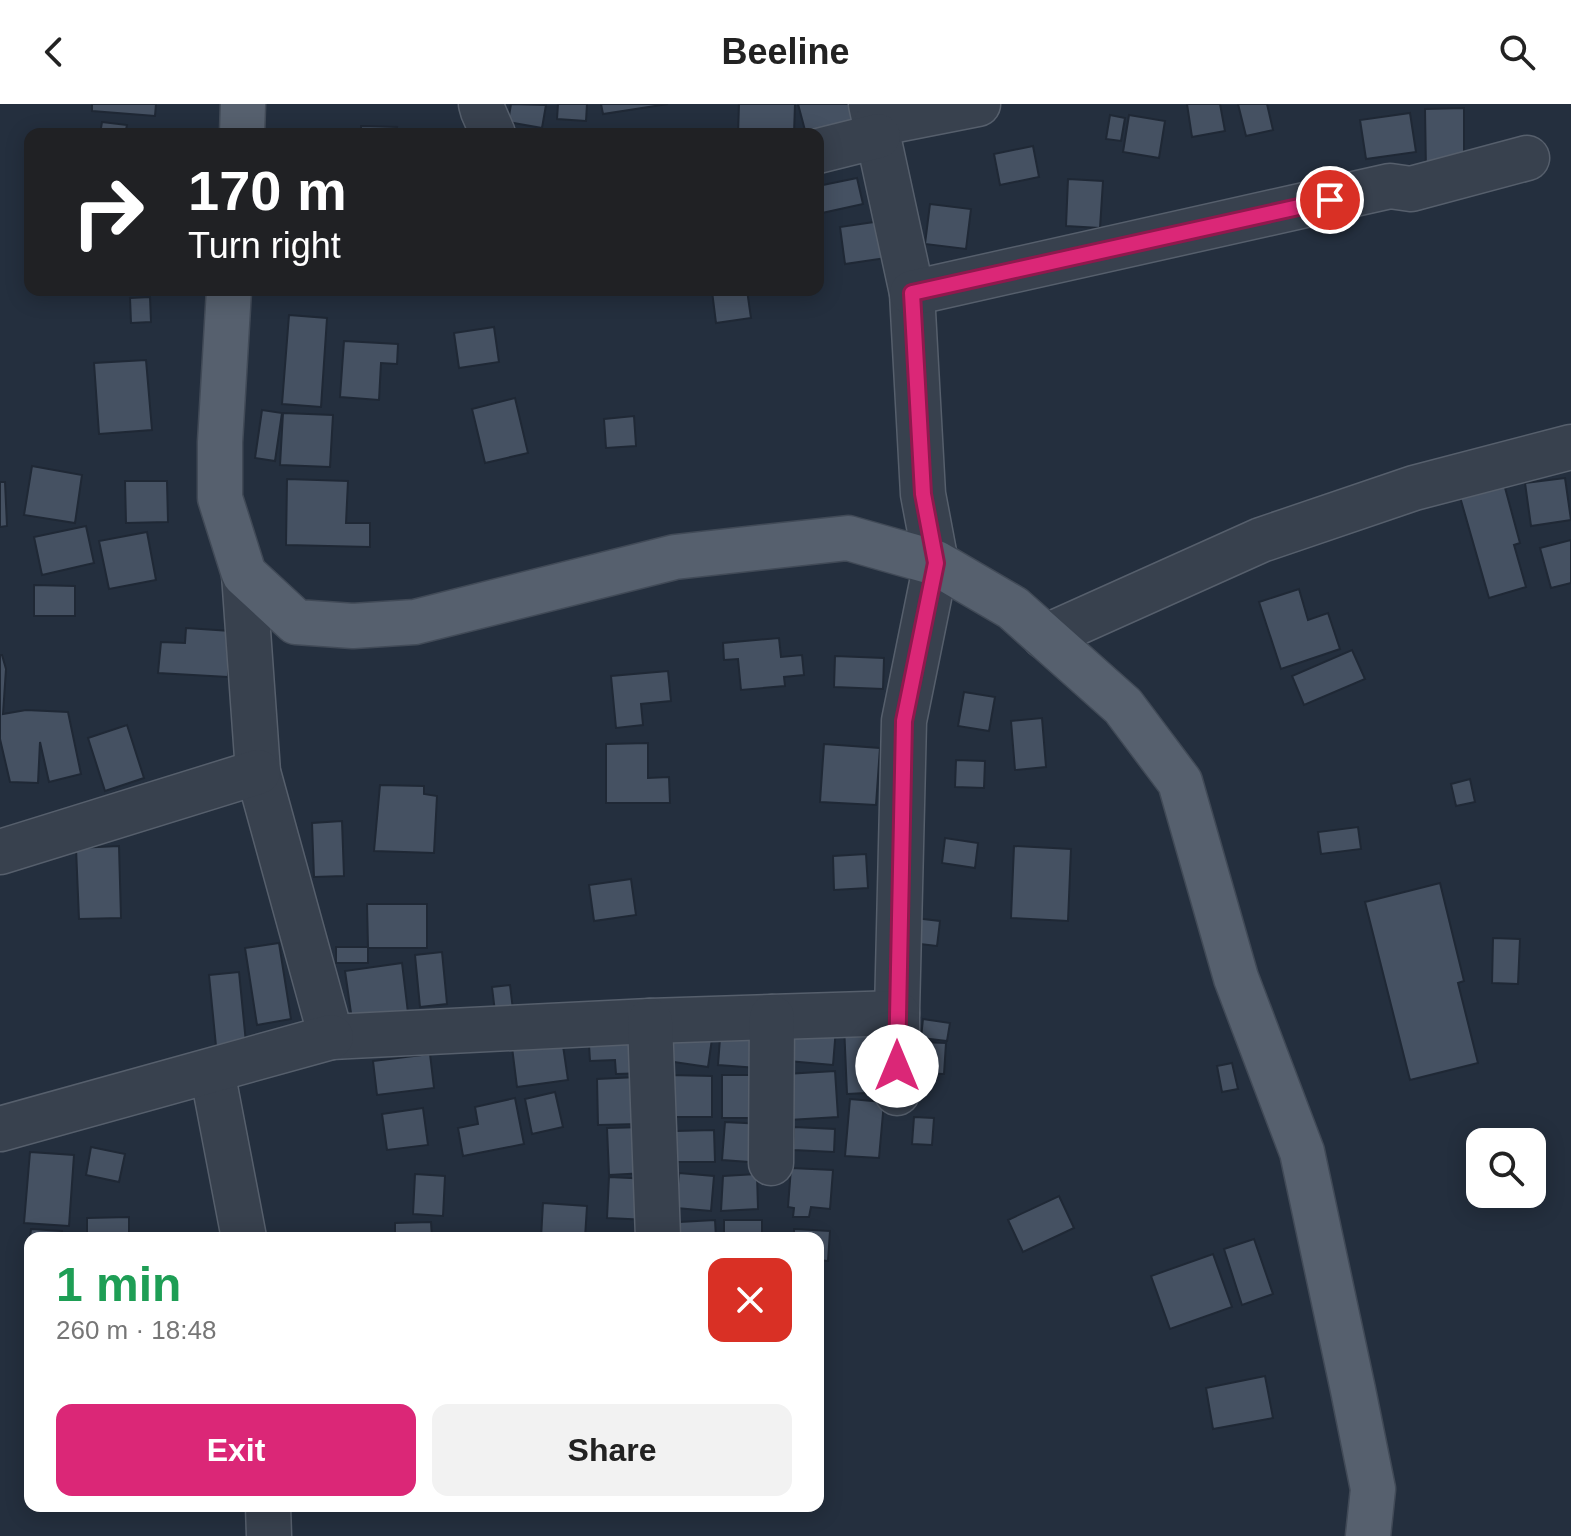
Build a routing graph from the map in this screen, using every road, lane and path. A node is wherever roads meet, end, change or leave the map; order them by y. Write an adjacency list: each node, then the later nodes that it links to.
1 (243, 104): 5 (main road)
2 (481, 104): 6 (street)
3 (978, 104): 4 (street)
4 (875, 122): 7 (street); 9 (street)
5 (242, 128)
6 (490, 128)
7 (824, 148)
8 (1527, 158): 9 (street)
9 (912, 293): 12 (street)
10 (229, 296): 13 (main road)
11 (1571, 447): 14 (street)
12 (936, 563): 13 (main road); 14 (main road); 17 (street)
13 (244, 574): 15 (street)
14 (1045, 637): 29 (main road)
15 (258, 772): 16 (street); 20 (street)
16 (0, 852)
17 (897, 1013): 18 (street); 22 (street)
18 (772, 1017): 19 (street); 24 (street)
19 (650, 1021): 20 (street); 26 (street)
20 (331, 1037): 21 (street)
21 (212, 1071): 23 (street); 25 (street)
22 (897, 1093)
23 (0, 1129)
24 (771, 1163)
25 (243, 1232)
26 (658, 1232)
27 (268, 1512): 28 (street)
28 (269, 1536)
29 (1368, 1536)

